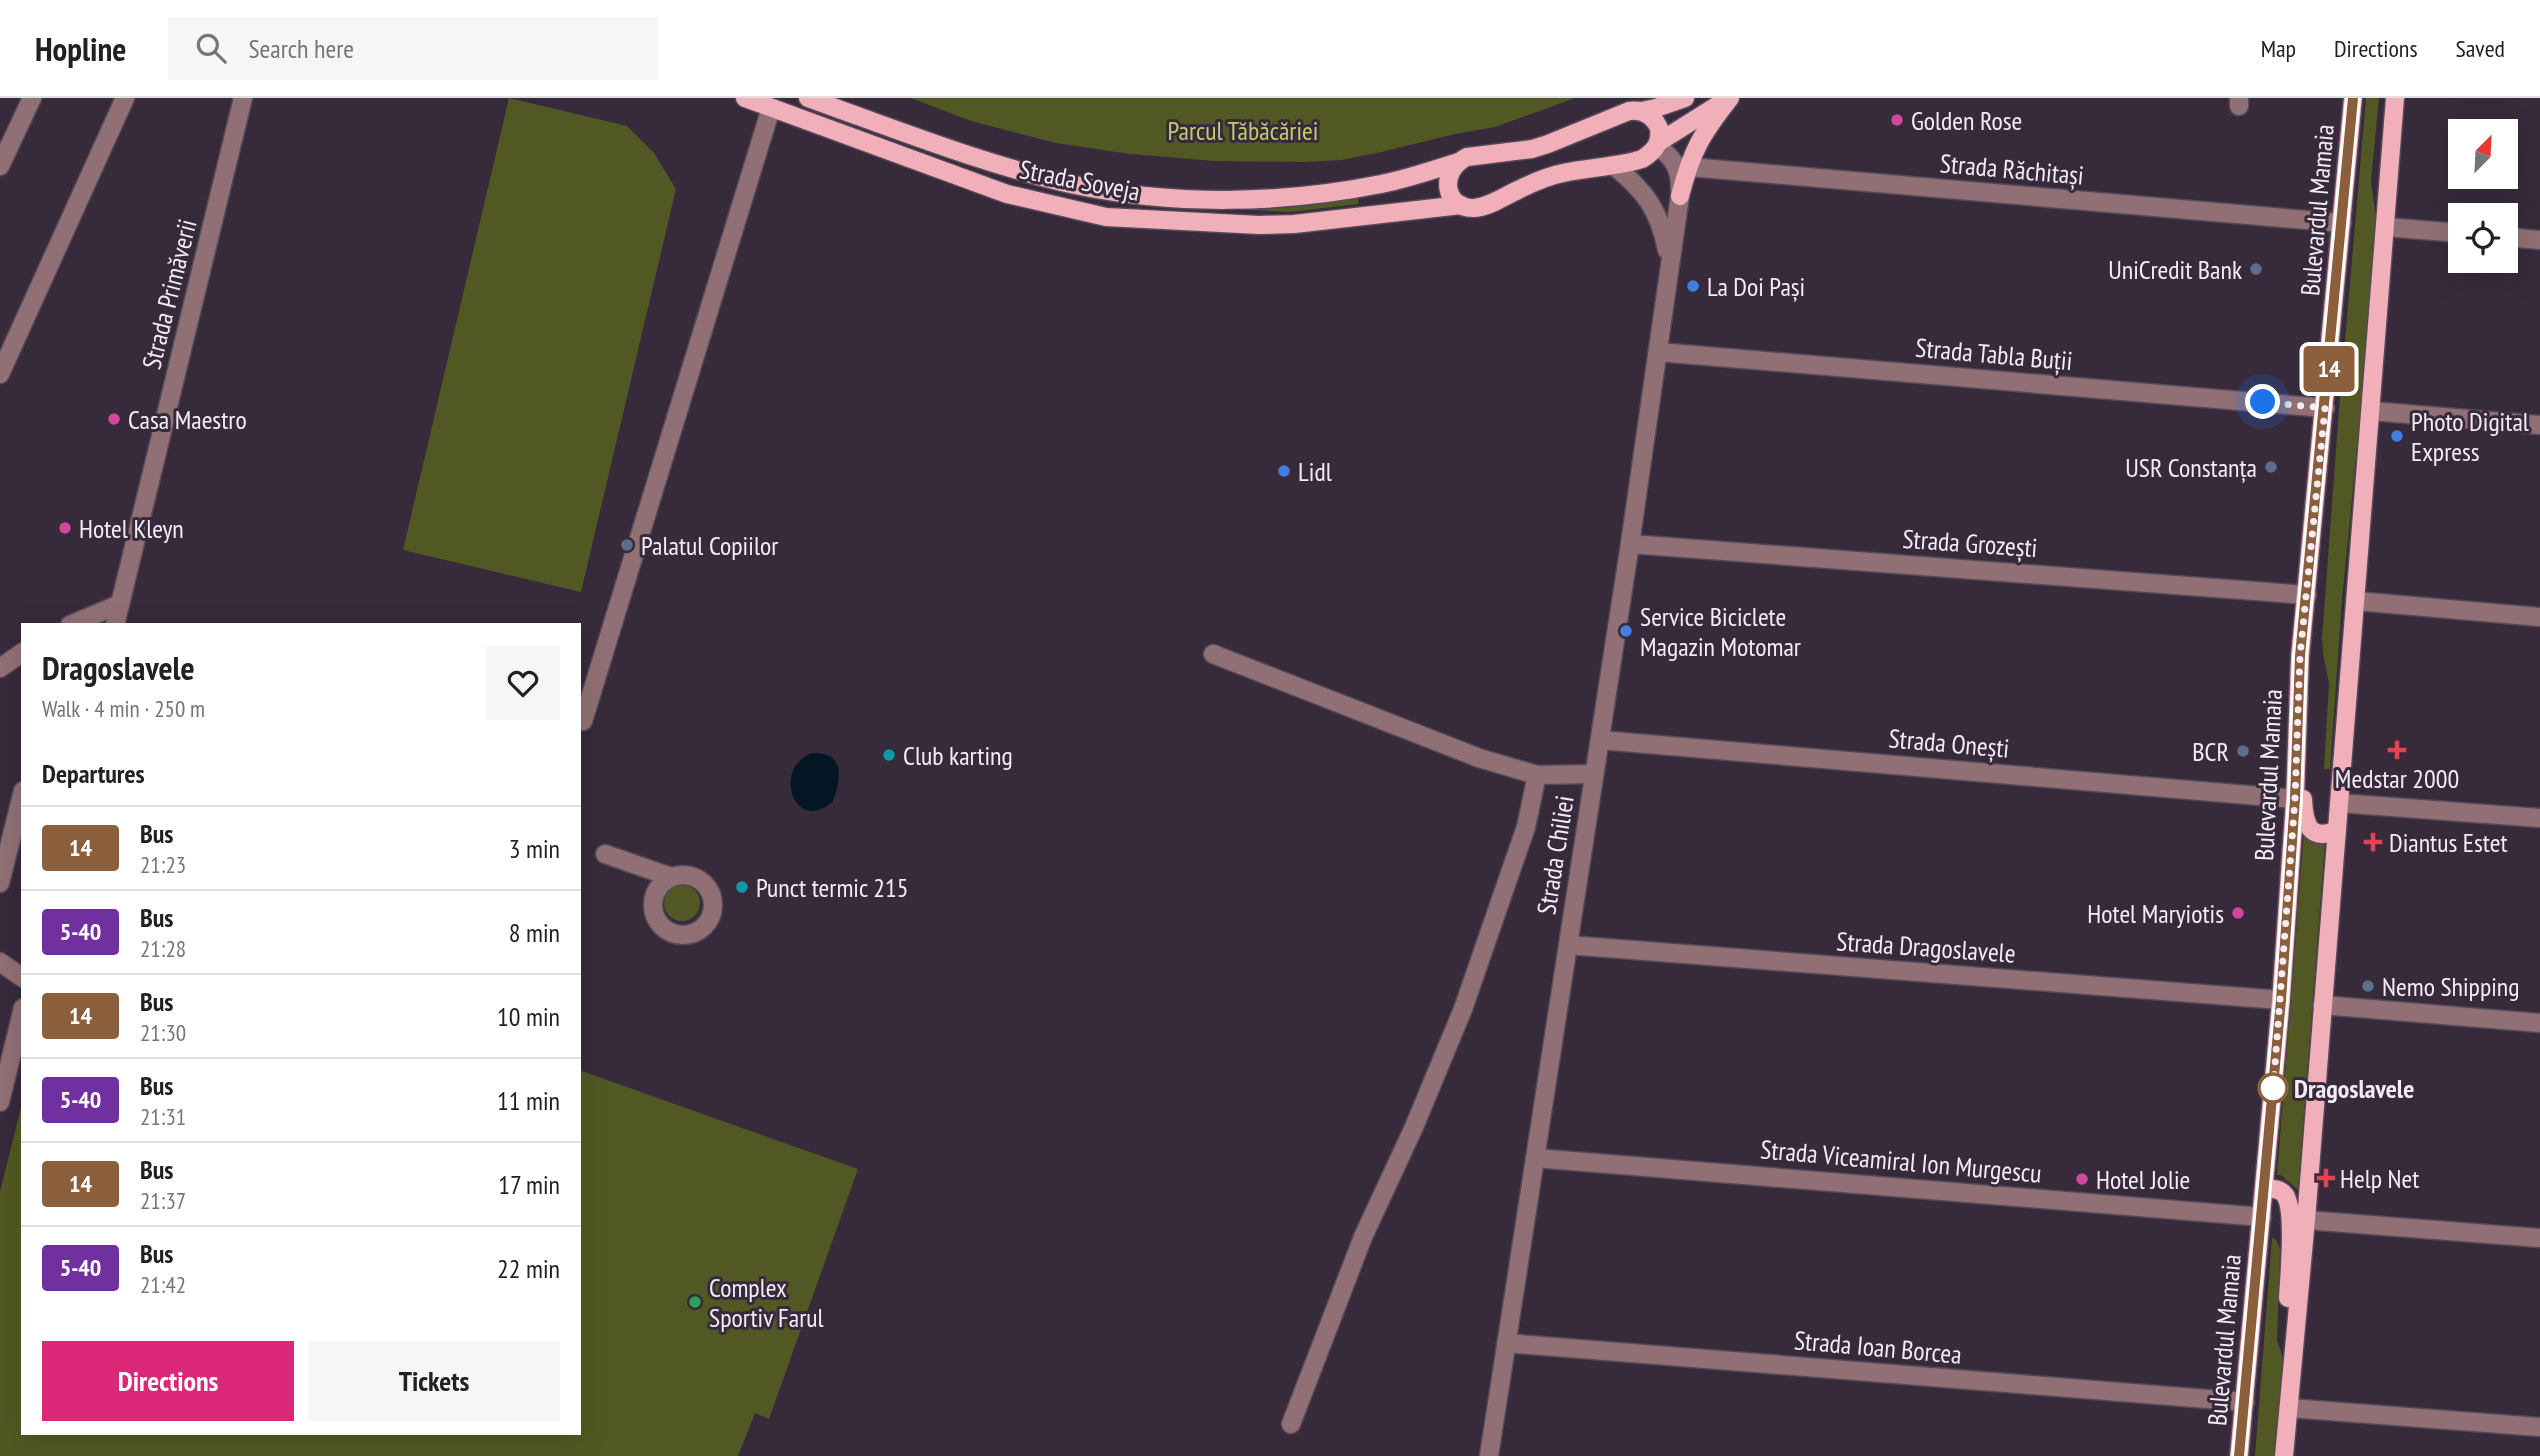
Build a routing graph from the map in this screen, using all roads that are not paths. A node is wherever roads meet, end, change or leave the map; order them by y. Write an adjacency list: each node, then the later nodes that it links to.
1 (32, 98): 15 (street)
2 (125, 98): 26 (street)
3 (243, 98): 33 (street, Strada Primăverii)
4 (745, 98): 10 (main road, Strada Soveja)
5 (808, 98): 13 (main road, Strada Soveja)
6 (1685, 98): 11 (main road)
7 (1729, 98): 12 (main road); 16 (main road)
8 (2353, 98): 19 (main road, Bulevardul Mamaia)
9 (2395, 98): 20 (main road)
10 (771, 108): 18 (main road, Strada Soveja); 41 (street)
11 (1641, 111): 12 (main road); 13 (main road, Strada Soveja)
12 (1658, 144): 14 (main road, Strada Soveja); 16 (street)
13 (1458, 162): 18 (main road)
14 (1613, 165): 18 (main road, Strada Soveja); 24 (street, Strada Chiliei)
15 (0, 166)
16 (1683, 167): 17 (main road); 19 (street, Strada Răchitași)
17 (1680, 195): 24 (street, Strada Chiliei)
18 (1461, 205)
19 (2342, 223): 27 (main road, Bulevardul Mamaia)
20 (2385, 227): 21 (street); 28 (main road)
21 (2448, 232)
22 (2518, 238): 23 (street)
23 (2540, 240)
24 (1669, 261): 25 (street, Strada Chiliei)
25 (1658, 352): 27 (street, Strada Tabla Buții); 30 (street, Strada Chiliei)
26 (0, 374)
27 (2325, 408): 31 (main road, Bulevardul Mamaia)
28 (2371, 411): 29 (street); 32 (main road)
29 (2540, 425)
30 (1630, 544): 31 (street, Strada Grozești); 42 (street, Strada Chiliei)
31 (2307, 595): 39 (main road, Bulevardul Mamaia)
32 (2356, 601): 34 (street); 47 (main road)
33 (120, 604): 35 (street); 36 (street, Strada Primăverii)
34 (2540, 617)
35 (75, 623)
36 (115, 623)
37 (21, 653): 40 (street)
38 (1213, 654): 44 (street)
39 (2300, 656): 46 (main road, Bulevardul Mamaia); 49 (main road)
40 (0, 668)
41 (583, 721)
42 (1600, 740): 43 (street, Strada Chiliei); 46 (street, Strada Onești)
43 (1594, 774): 44 (street); 53 (street, Strada Chiliei)
44 (1537, 775): 70 (street)
45 (21, 799): 52 (street)
46 (2295, 799): 56 (main road, Bulevardul Mamaia)
47 (2339, 803): 48 (street); 49 (main road)
48 (2540, 818)
49 (2337, 830): 57 (main road)
50 (605, 854): 51 (street)
51 (671, 877)
52 (0, 883)
53 (1568, 945): 56 (street, Strada Dragoslavele); 61 (street, Strada Chiliei)
54 (0, 962): 55 (street)
55 (21, 977)
56 (2281, 1000): 62 (main road, Bulevardul Mamaia)
57 (2322, 1005): 59 (street); 64 (main road)
58 (21, 1016): 60 (street)
59 (2540, 1023)
60 (0, 1102)
61 (1535, 1157): 63 (street, Strada Viceamiral Ion Murgescu); 66 (street, Strada Chiliei)
62 (2265, 1188): 63 (main road, Bulevardul Mamaia); 67 (main road)
63 (2262, 1217): 68 (main road, Bulevardul Mamaia)
64 (2306, 1220): 65 (street); 67 (main road)
65 (2540, 1238)
66 (1506, 1343): 68 (street, Strada Ioan Borcea); 72 (street, Strada Chiliei)
67 (2294, 1357): 69 (main road)
68 (2245, 1402): 73 (main road, Bulevardul Mamaia)
69 (2289, 1408): 71 (street); 74 (main road)
70 (1291, 1424)
71 (2540, 1427)
72 (1489, 1456)
73 (2239, 1456)
74 (2284, 1456)

